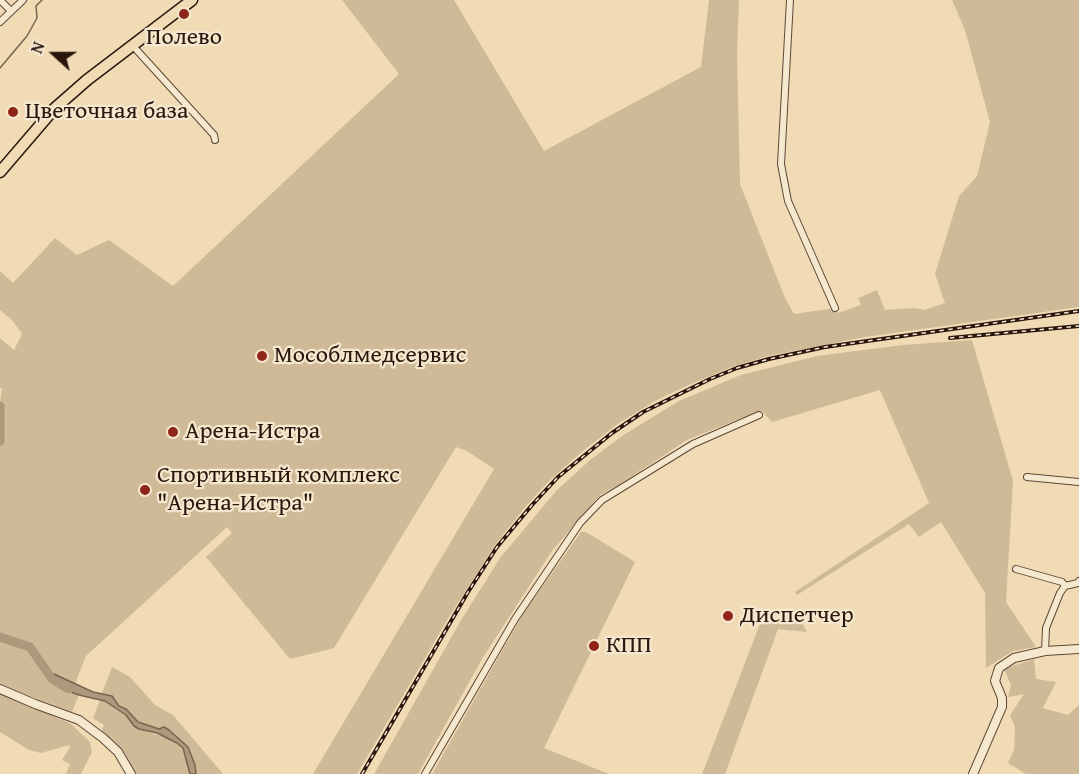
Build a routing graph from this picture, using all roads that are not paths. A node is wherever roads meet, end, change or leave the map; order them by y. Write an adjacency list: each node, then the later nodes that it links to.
1 (0, 0): 5 (street)
2 (23, 0): 5 (street)
3 (192, 0): 7 (main road)
4 (789, 0): 10 (street)
5 (11, 11): 6 (street)
6 (0, 22)
7 (133, 46): 8 (street); 9 (main road)
8 (215, 140)
9 (0, 172)
10 (835, 308)
11 (759, 415): 21 (street)
12 (1027, 477): 13 (street)
13 (1079, 482)
14 (1016, 569): 16 (street)
15 (1079, 581): 16 (street)
16 (1065, 586): 18 (street)
17 (1079, 649): 18 (street)
18 (1045, 651): 22 (street)
19 (0, 689): 20 (street)
20 (131, 774)
21 (425, 774)
22 (973, 774)

